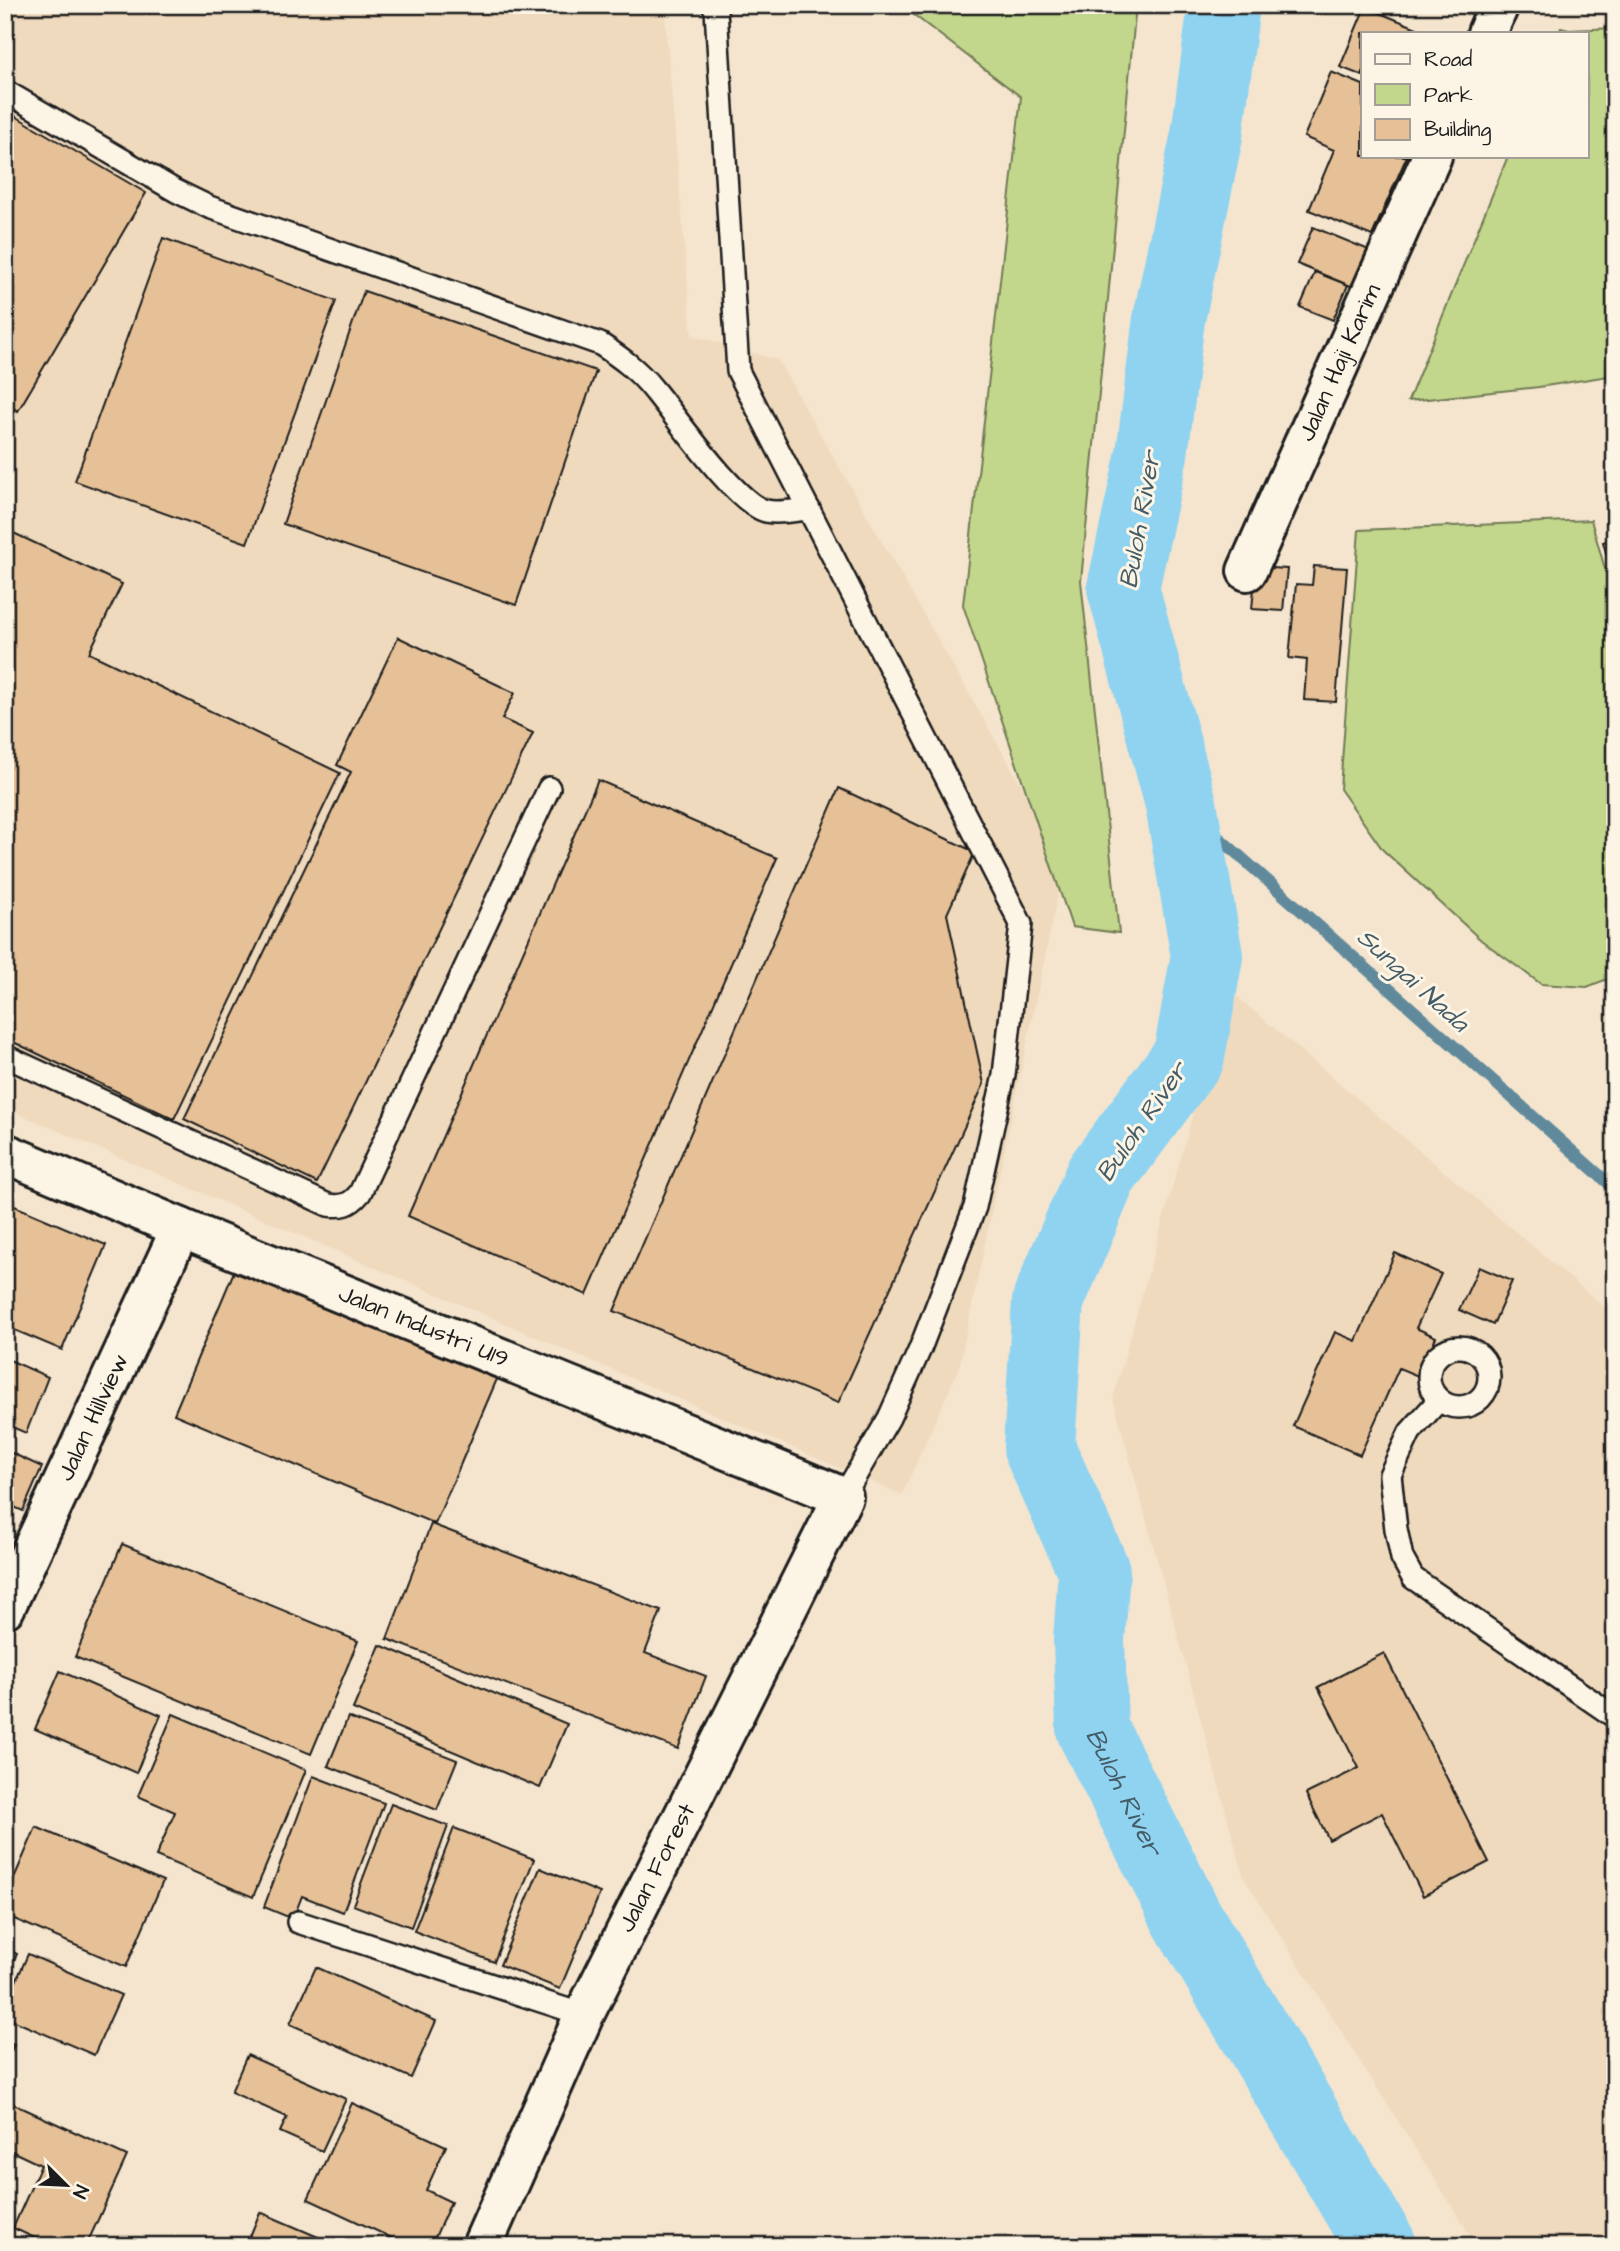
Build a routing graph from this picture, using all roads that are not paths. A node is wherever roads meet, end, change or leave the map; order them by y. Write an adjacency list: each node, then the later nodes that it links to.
1 (713, 5): 6 (lane)
2 (1499, 5): 3 (street)
3 (1487, 32)
4 (5, 91): 6 (lane)
5 (1431, 158): 7 (street, Jalan Haji Karim)
6 (808, 509): 13 (lane)
7 (1247, 571)
8 (550, 789): 9 (lane)
9 (5, 1056)
10 (5, 1153): 11 (street, Jalan Industri U19)
11 (181, 1228): 13 (street, Jalan Industri U19); 14 (street, Jalan Hillview)
12 (1440, 1400): 15 (lane)
13 (843, 1497): 17 (street, Jalan Forest)
14 (5, 1608)
15 (1615, 1717)
16 (298, 1922): 17 (lane)
17 (584, 2015): 18 (street, Jalan Forest)
18 (482, 2246)

